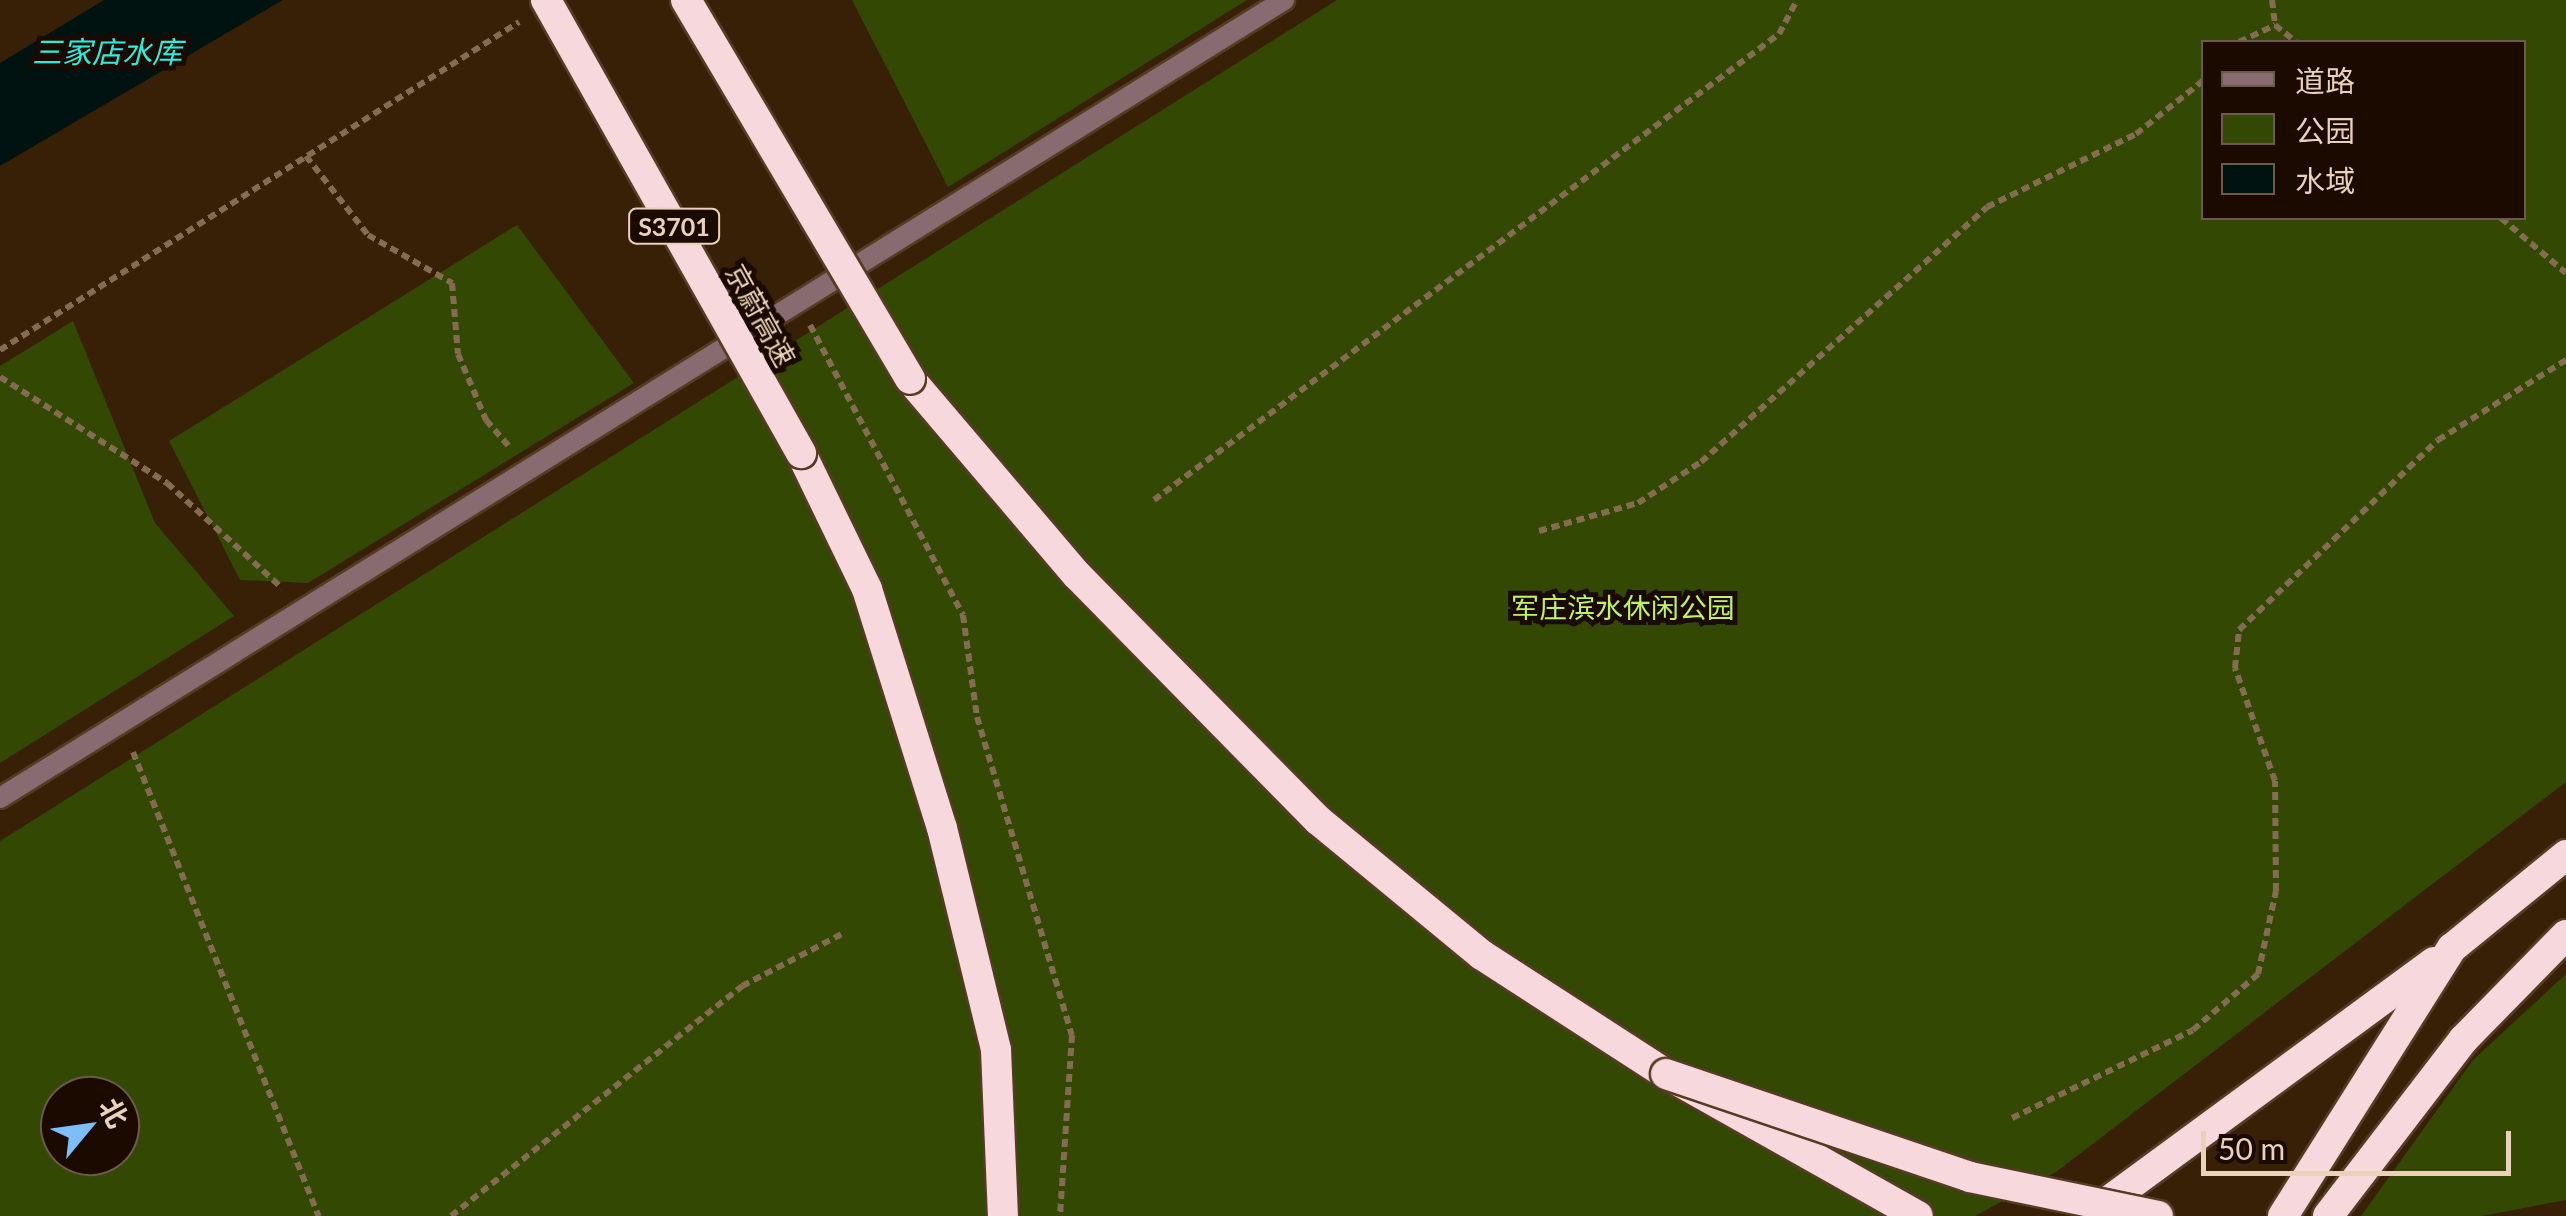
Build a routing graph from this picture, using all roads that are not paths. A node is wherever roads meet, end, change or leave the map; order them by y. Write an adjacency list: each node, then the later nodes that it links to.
1 (686, 0): 8 (highway, bridge)
2 (1284, 0): 4 (street)
3 (542, 5): 9 (highway, 京蔚高速 / S3701, bridge)
4 (0, 798)
5 (2566, 856): 7 (highway)
6 (2566, 935): 14 (highway)
7 (2452, 948): 11 (highway); 13 (highway)
8 (1666, 1074): 10 (highway, bridge); 12 (highway, bridge)
9 (1003, 1216)
10 (1918, 1216)
11 (2088, 1216)
12 (2158, 1216)
13 (2282, 1216)
14 (2328, 1216)

